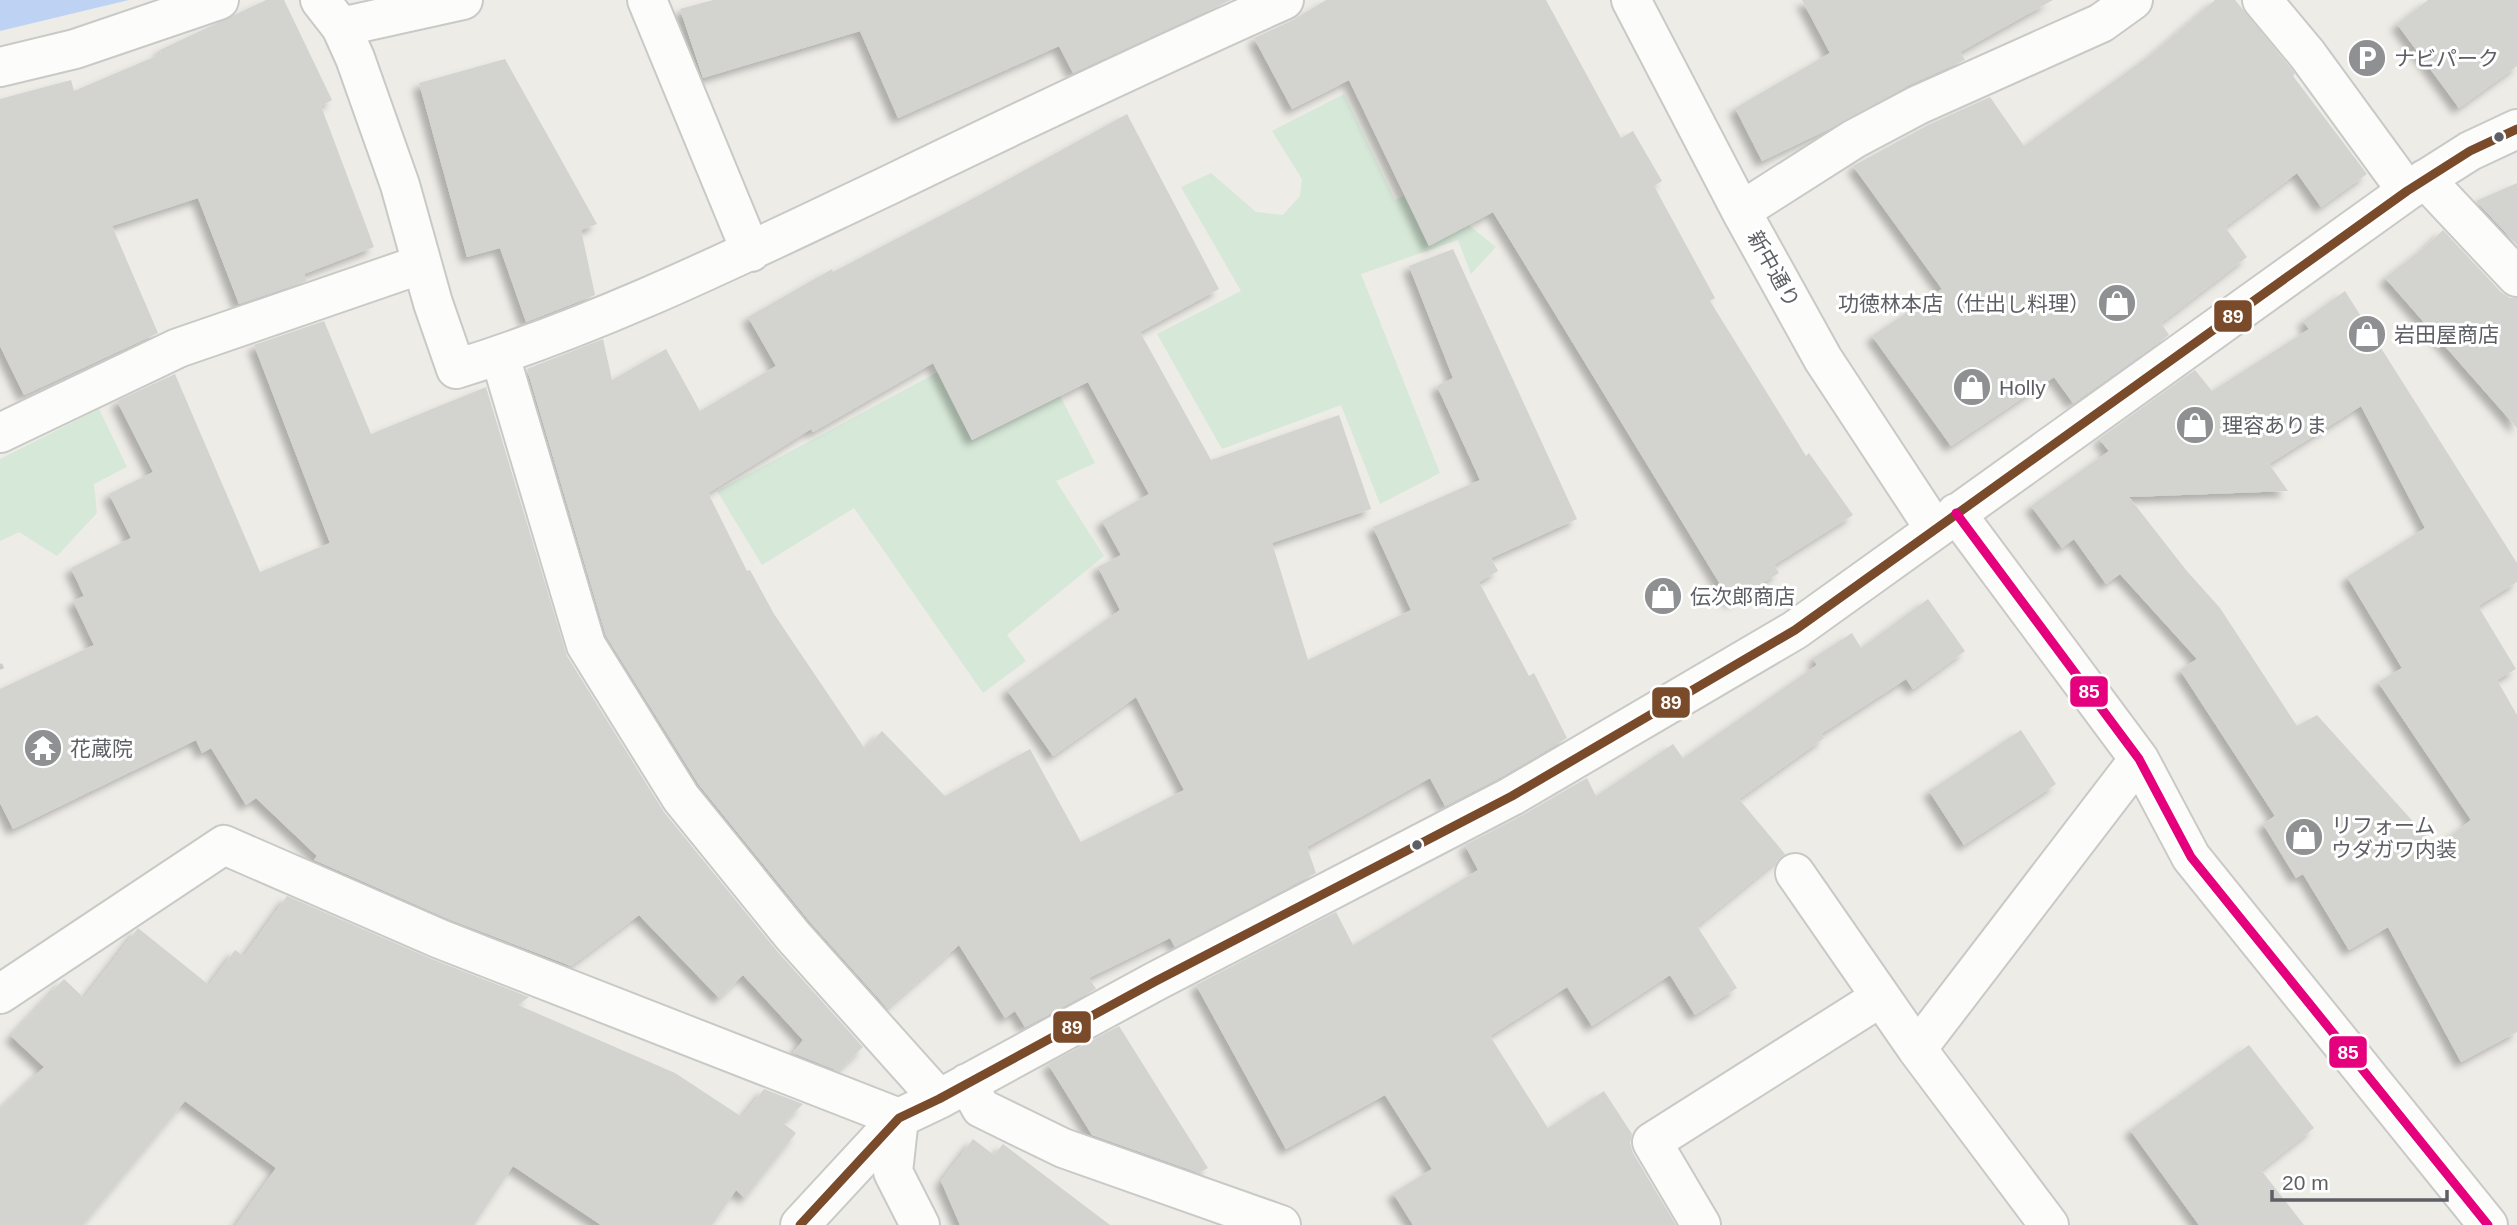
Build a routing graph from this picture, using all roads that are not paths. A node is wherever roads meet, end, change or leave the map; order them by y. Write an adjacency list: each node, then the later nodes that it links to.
1 (219, 0): 10 (street)
2 (463, 0): 9 (street)
3 (646, 0): 14 (street)
4 (1284, 0): 8 (street)
5 (1630, 0): 13 (street, 新中通り)
6 (2133, 0): 13 (street)
7 (2262, 0): 12 (street)
8 (1245, 8): 14 (street)
9 (330, 13): 15 (street)
10 (0, 67)
11 (2517, 129): 12 (street)
12 (2416, 185): 16 (street); 19 (street)
13 (1741, 211): 19 (street, 新中通り)
14 (751, 252): 17 (street)
15 (422, 264): 17 (street); 18 (street)
16 (2517, 277)
17 (500, 356): 25 (street)
18 (0, 433)
19 (1945, 521): 20 (street, 新中通り); 25 (street)
20 (2139, 759): 24 (street); 32 (street, 新中通り)
21 (1795, 873): 23 (street)
22 (0, 994): 26 (street)
23 (1881, 997): 24 (street); 30 (street)
24 (1917, 1049): 31 (street)
25 (953, 1091): 26 (street); 29 (street)
26 (899, 1118): 27 (street); 28 (street)
27 (800, 1225)
28 (920, 1225)
29 (1281, 1225)
30 (1701, 1225)
31 (2049, 1225)
32 (2488, 1225)

